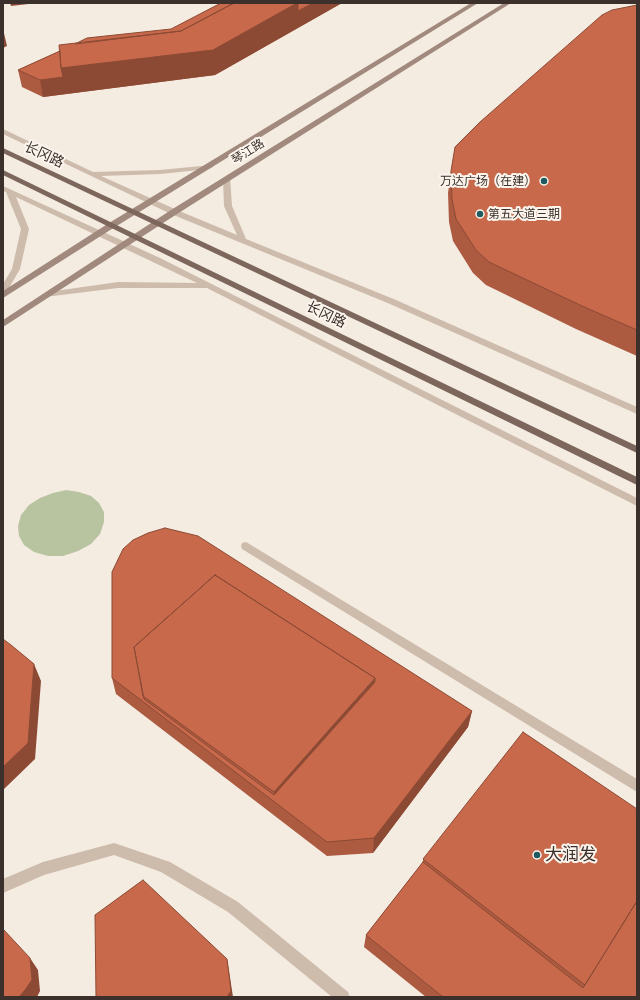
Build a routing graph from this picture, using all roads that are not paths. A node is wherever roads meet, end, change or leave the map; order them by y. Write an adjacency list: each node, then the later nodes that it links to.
1 (475, 3): 5 (main road, 琴江路)
2 (508, 3): 8 (main road, 琴江路)
3 (3, 131): 7 (street)
4 (3, 150): 11 (main road, 长冈路)
5 (209, 167): 7 (street); 10 (main road, 琴江路)
6 (3, 172): 14 (main road, 长冈路)
7 (90, 174): 10 (street)
8 (228, 179): 12 (main road, 琴江路); 17 (street)
9 (7, 190): 15 (street); 20 (street)
10 (152, 202): 11 (main road, 琴江路); 12 (street)
11 (134, 212): 13 (main road, 长冈路); 14 (main road, 琴江路)
12 (174, 212): 13 (main road, 琴江路); 17 (street)
13 (157, 223): 16 (main road, 琴江路); 25 (main road, 长冈路)
14 (112, 225): 15 (main road, 琴江路); 16 (main road, 长冈路)
15 (100, 233): 18 (street); 21 (main road, 琴江路)
16 (136, 237): 18 (main road, 琴江路); 26 (main road, 长冈路)
17 (243, 241): 24 (street)
18 (124, 244): 19 (street); 22 (main road, 琴江路)
19 (210, 287): 22 (street); 27 (street)
20 (3, 292)
21 (3, 295)
22 (48, 295): 23 (main road, 琴江路)
23 (3, 324)
24 (637, 412)
25 (637, 450)
26 (637, 481)
27 (637, 502)
28 (246, 546): 29 (street)
29 (637, 786)
30 (3, 886): 31 (street)
31 (343, 997)

